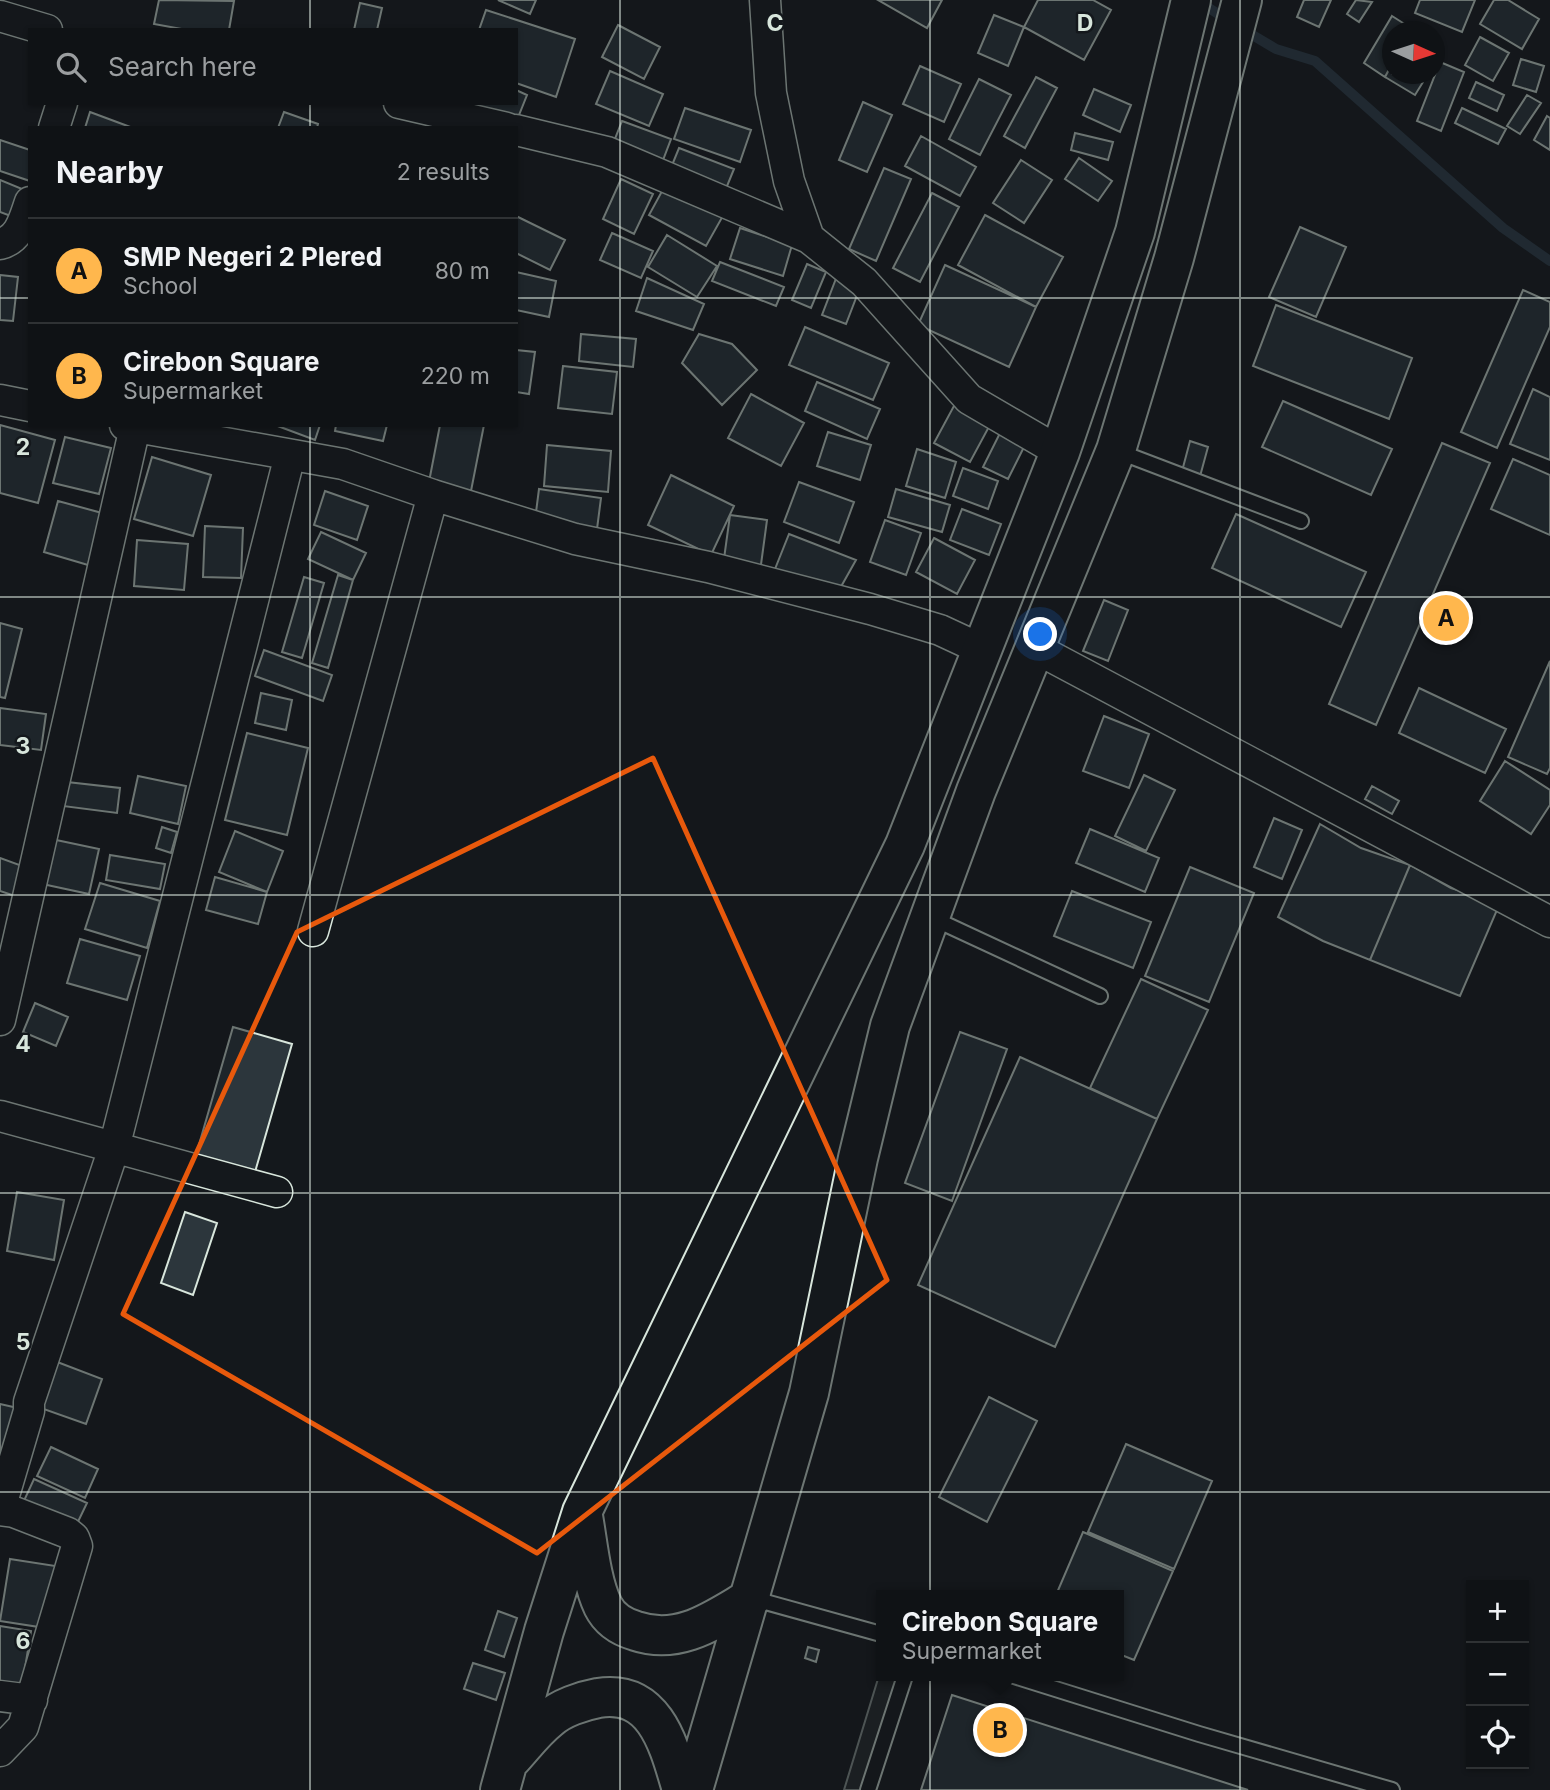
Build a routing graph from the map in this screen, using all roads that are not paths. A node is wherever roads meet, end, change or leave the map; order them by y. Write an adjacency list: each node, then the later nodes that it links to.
1 (765, 0): 12 (street)
2 (1191, 0): 19 (highway)
3 (1242, 0): 18 (highway)
4 (0, 16): 5 (street)
5 (40, 28)
6 (61, 105): 8 (street)
7 (408, 105): 9 (street)
8 (55, 126)
9 (498, 126)
10 (518, 130): 12 (street)
11 (28, 208): 13 (street)
12 (809, 238): 19 (street)
13 (0, 244)
14 (0, 400): 15 (street)
15 (28, 406)
16 (130, 427): 29 (street)
17 (135, 427): 20 (street)
18 (1116, 450): 22 (lane); 23 (highway)
19 (1060, 452): 24 (highway)
20 (289, 455): 21 (street); 31 (street)
21 (433, 495): 24 (street); 27 (street)
22 (1301, 521)
23 (1035, 648): 25 (highway); 26 (street)
24 (982, 650): 34 (highway)
25 (929, 917): 28 (lane); 35 (highway)
26 (1550, 922)
27 (313, 931)
28 (1100, 996)
29 (0, 1020)
30 (0, 1116): 31 (street)
31 (114, 1148): 32 (street); 33 (street)
32 (277, 1192)
33 (0, 1509): 40 (street)
34 (582, 1512): 35 (highway); 42 (highway)
35 (751, 1598): 36 (lane); 45 (highway)
36 (876, 1633)
37 (903, 1681): 46 (lane)
38 (1030, 1681): 43 (lane)
39 (0, 1696): 40 (street)
40 (33, 1700): 41 (street)
41 (0, 1751)
42 (503, 1778): 44 (highway)
43 (1371, 1787): 47 (lane)
44 (682, 1790)
45 (693, 1790)
46 (868, 1790)
47 (1392, 1790)

